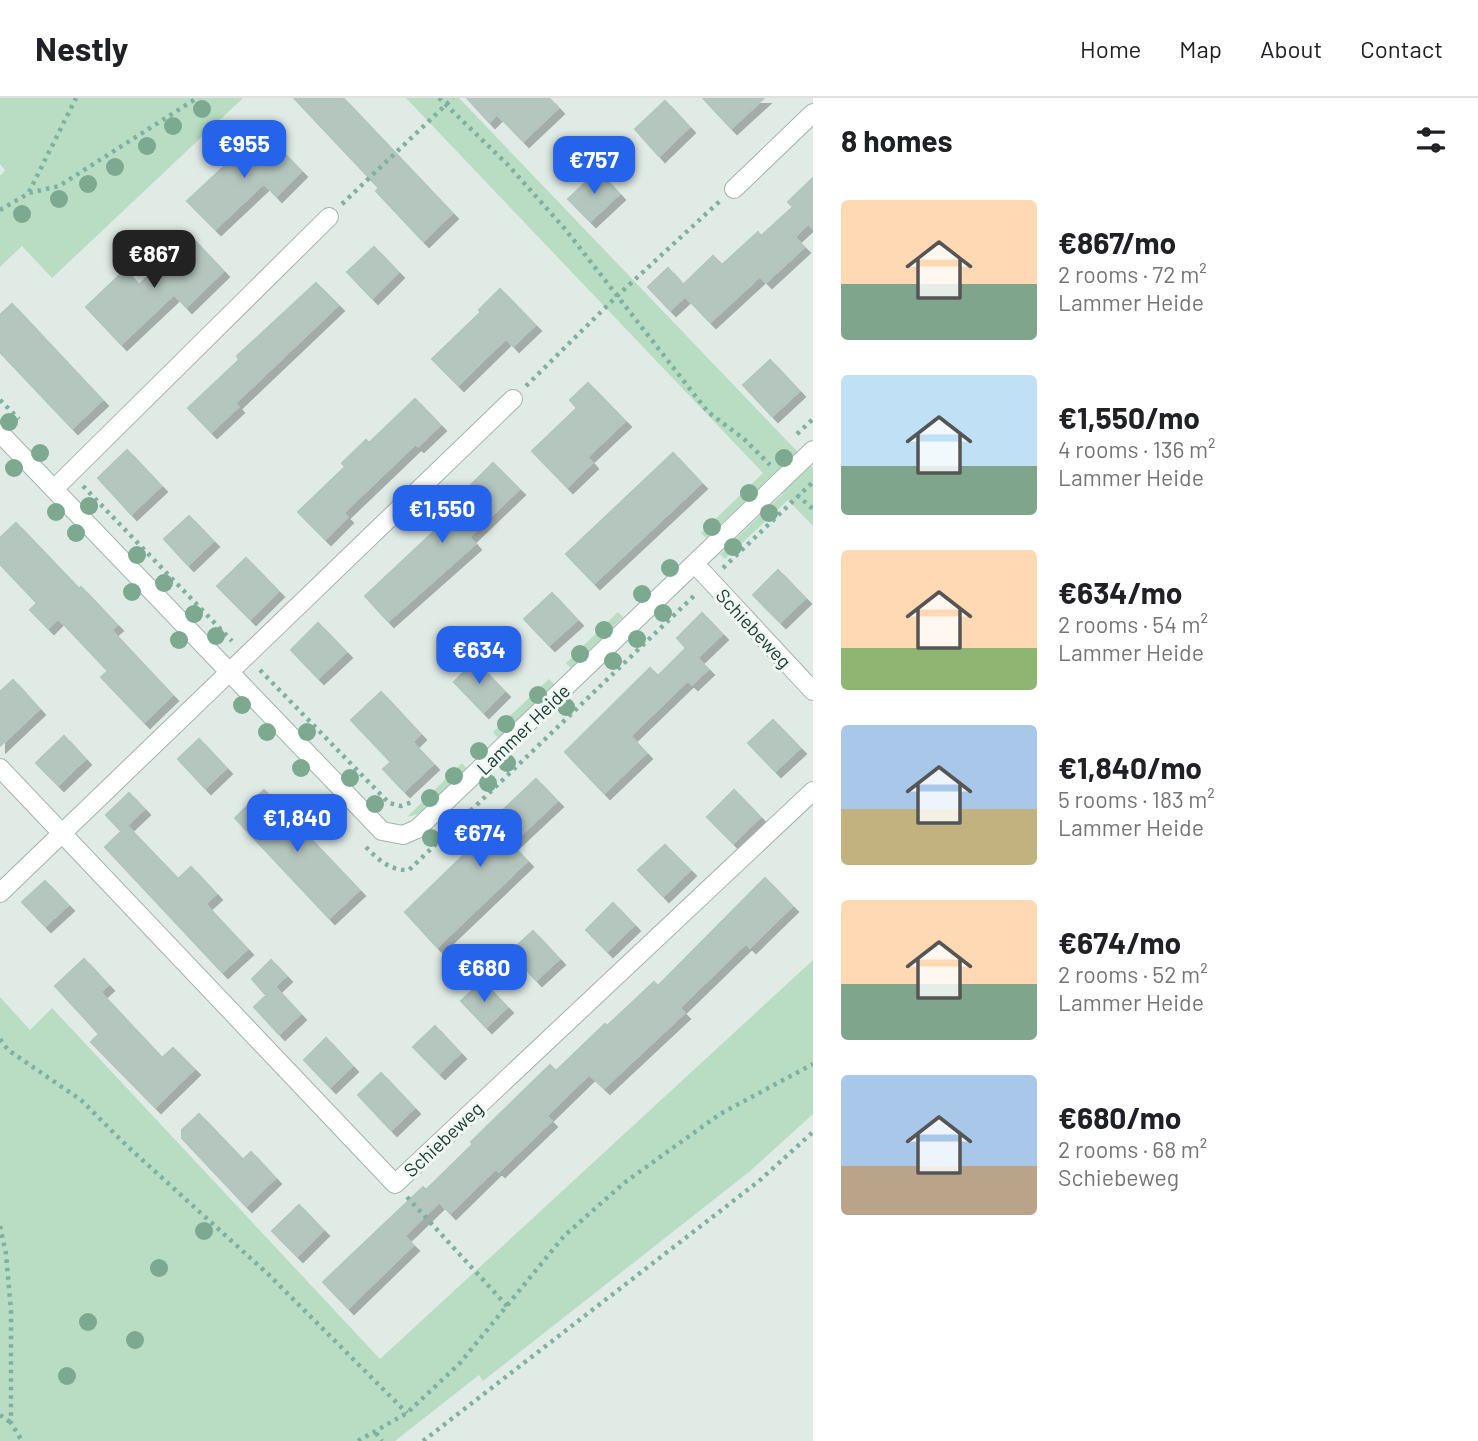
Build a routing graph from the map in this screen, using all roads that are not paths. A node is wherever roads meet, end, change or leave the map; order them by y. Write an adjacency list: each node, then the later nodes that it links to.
1 (813, 113): 2 (street)
2 (734, 189)
3 (329, 217): 7 (street)
4 (513, 398): 9 (street)
5 (0, 433): 7 (street, Lammer Heide)
6 (813, 450): 8 (street, Lammer Heide)
7 (54, 489): 9 (street, Lammer Heide)
8 (695, 564): 9 (street, Lammer Heide); 10 (street, Schiebeweg)
9 (230, 672): 13 (street)
10 (813, 691)
11 (0, 768): 13 (street, Schiebeweg)
12 (813, 791): 13 (street, Schiebeweg)
13 (64, 832): 14 (street)
14 (0, 893)

